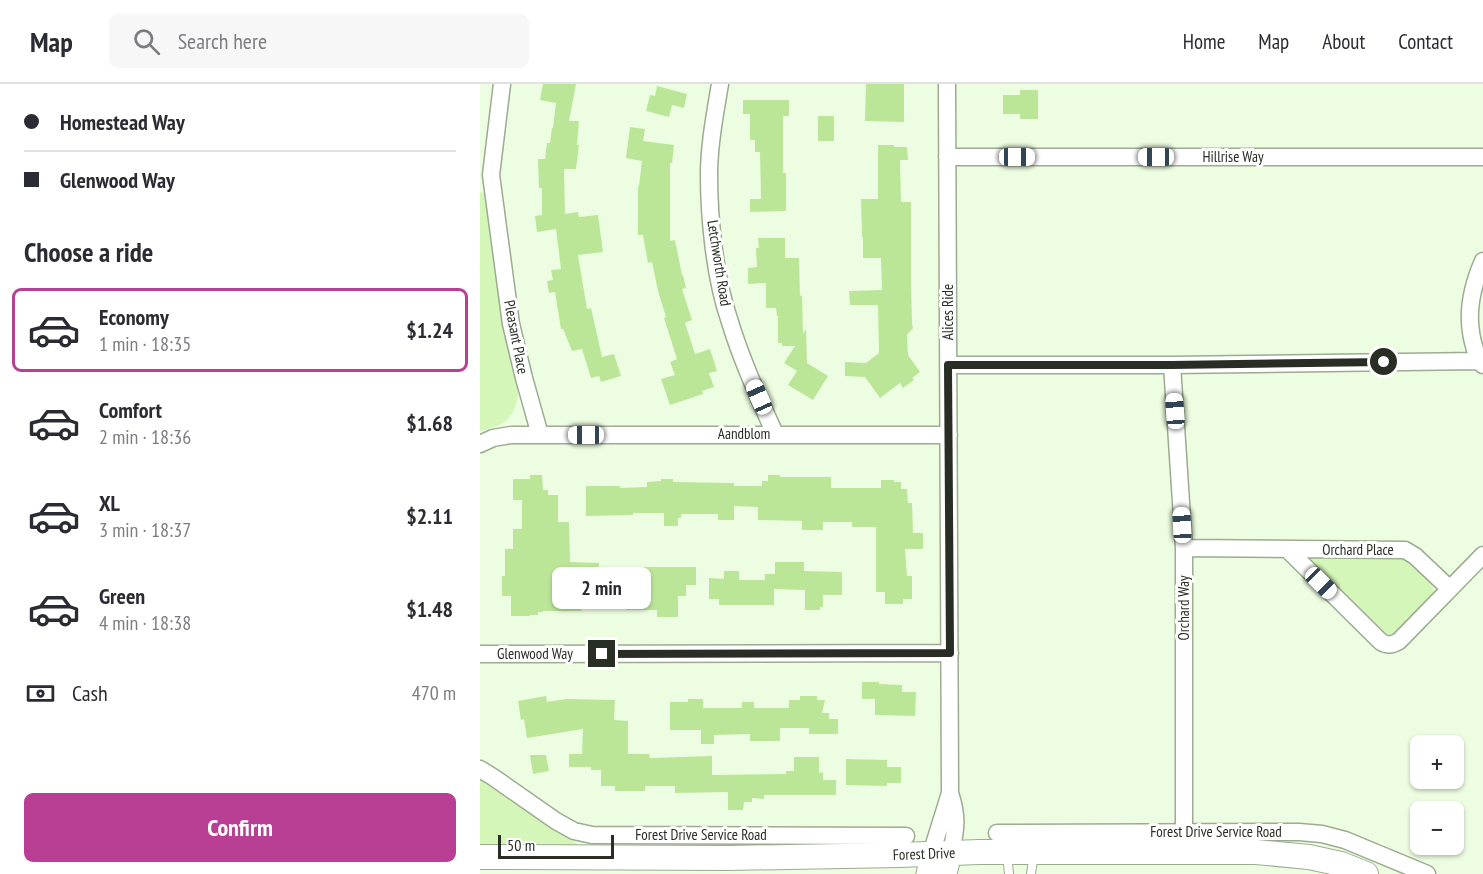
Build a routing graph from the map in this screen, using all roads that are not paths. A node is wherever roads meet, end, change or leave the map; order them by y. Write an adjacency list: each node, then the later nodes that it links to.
1 (502, 84): 6 (street, Pleasant Place)
2 (720, 84): 11 (street, Letchworth Road)
3 (947, 84): 4 (street, Alices Ride)
4 (947, 158): 5 (street, Hillrise Way); 9 (street, Alices Ride)
5 (1483, 158)
6 (486, 178): 12 (street, Pleasant Place)
7 (1483, 261): 8 (street)
8 (1481, 363): 10 (street)
9 (948, 365): 10 (street); 13 (street, Alices Ride)
10 (1172, 365): 15 (street, Orchard Way)
11 (775, 434): 12 (street, Aandblom); 13 (street, Aandblom)
12 (540, 435): 14 (street)
13 (949, 435): 19 (street, Alices Ride)
14 (480, 444)
15 (1184, 548): 16 (street, Orchard Place); 23 (street, Orchard Way)
16 (1287, 549): 18 (street, Orchard Place); 18 (street, Orchard Place)
17 (1483, 555): 18 (street, Orchard Place)
18 (1450, 589)
19 (950, 653): 20 (street, Glenwood Way); 27 (street, Alices Ride)
20 (480, 654)
21 (480, 769): 22 (street, Forest Drive Service Road)
22 (906, 836)
23 (1184, 842): 24 (street, Forest Drive Service Road); 26 (main road, Forest Drive); 28 (main road, Forest Drive); 29 (street, Forest Drive Service Road)
24 (1004, 853): 26 (main road, Forest Drive); 27 (main road, Forest Drive)
25 (480, 857): 27 (main road, Forest Drive)
26 (1032, 863)
27 (939, 864)
28 (1366, 874)
29 (1427, 874)

